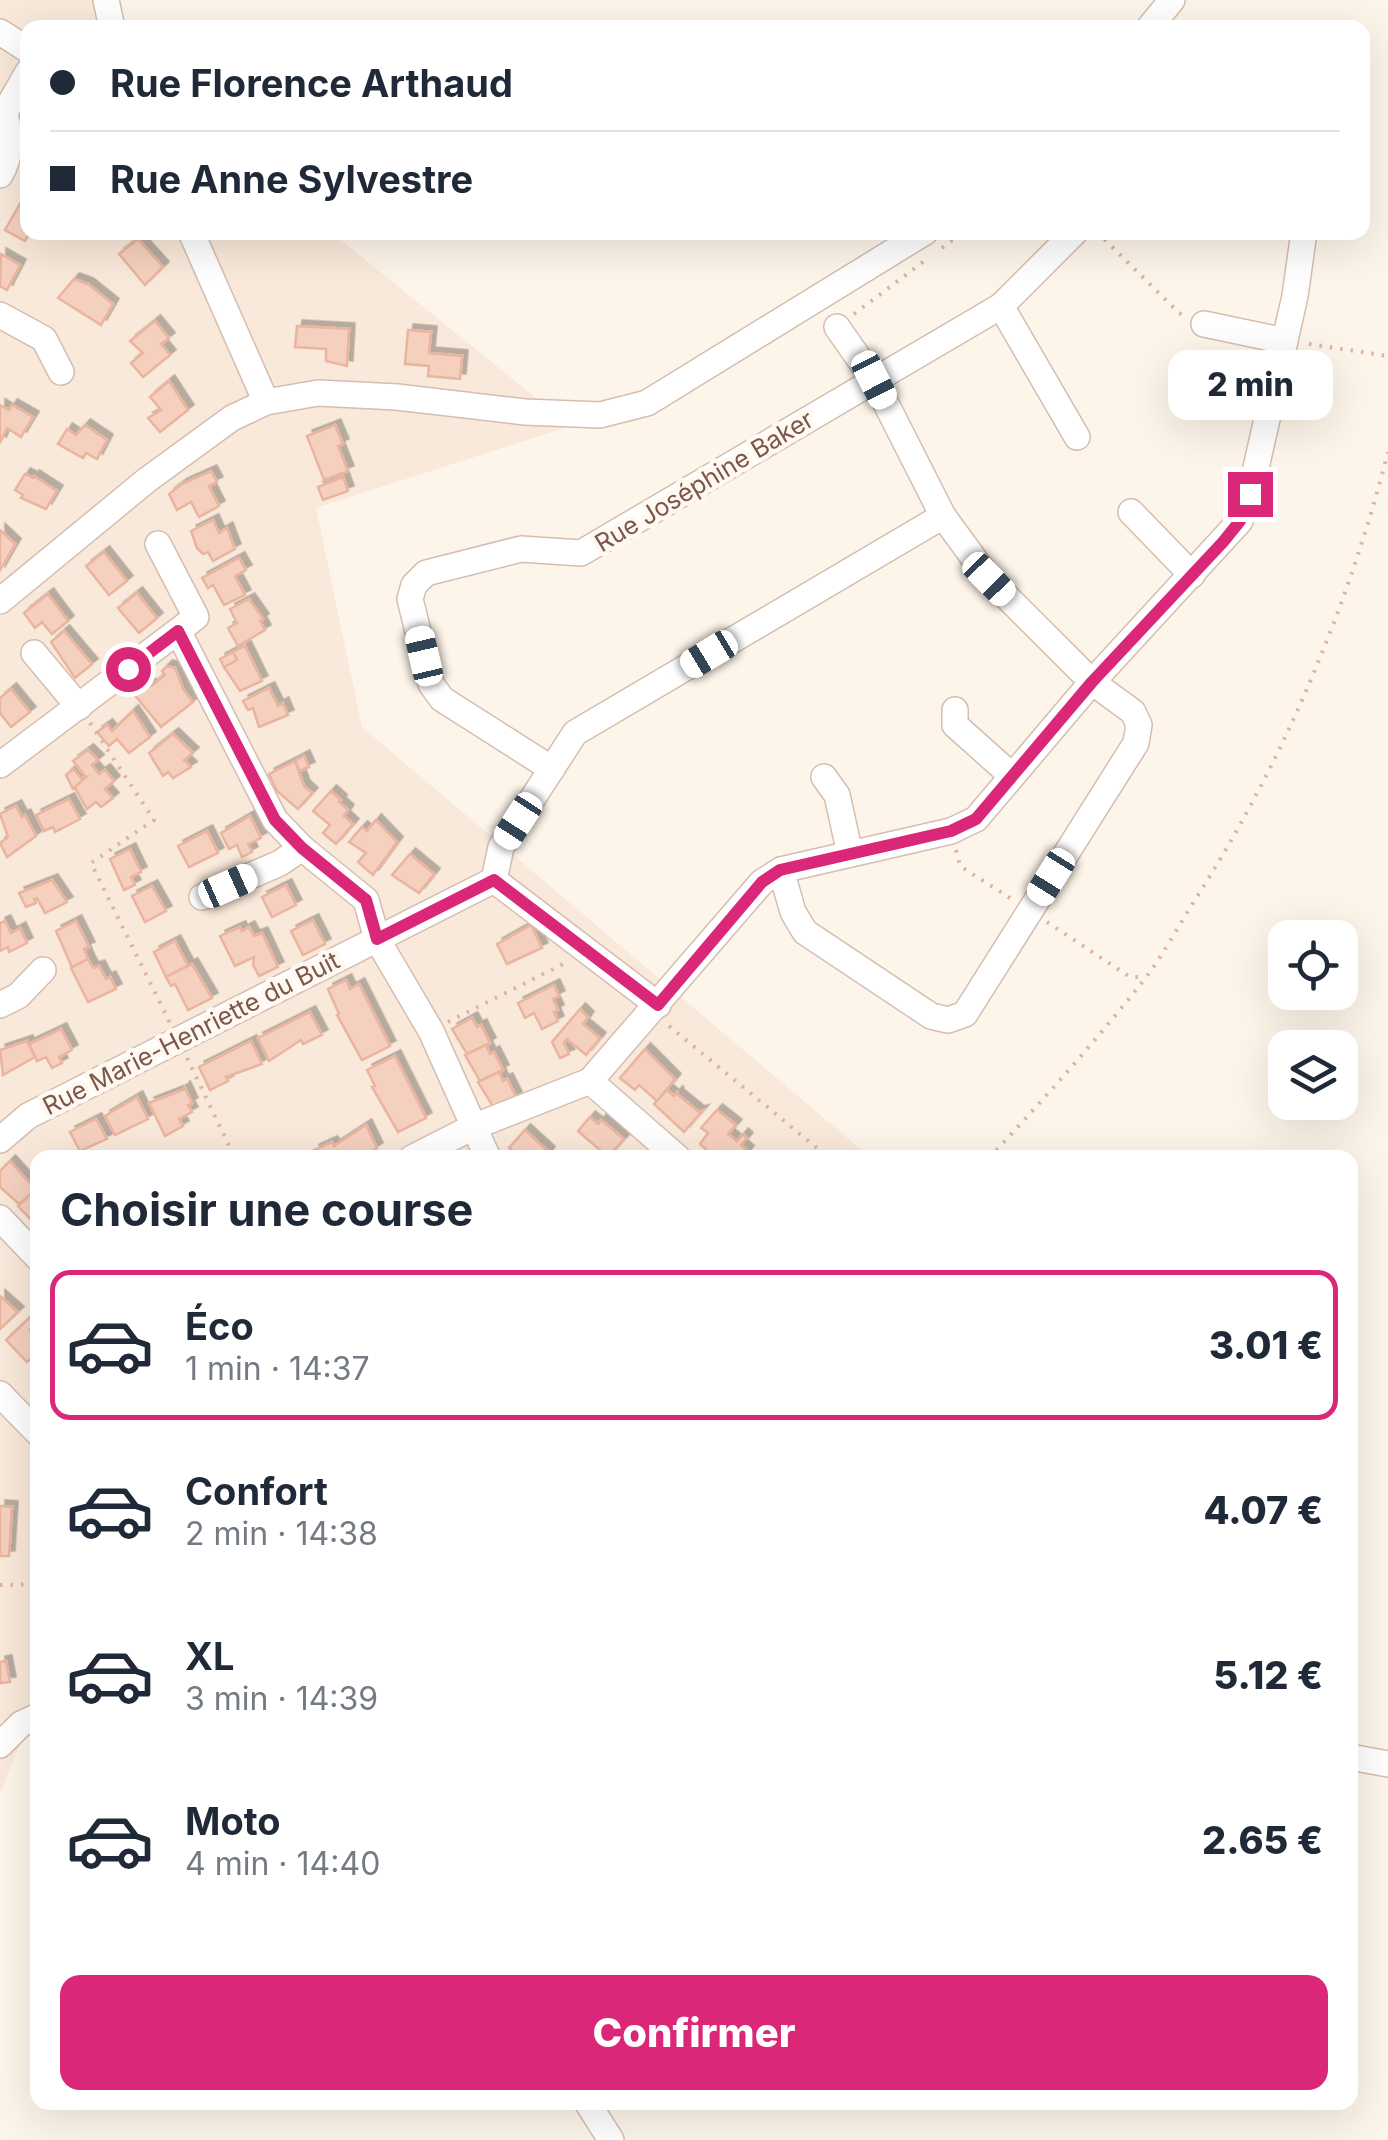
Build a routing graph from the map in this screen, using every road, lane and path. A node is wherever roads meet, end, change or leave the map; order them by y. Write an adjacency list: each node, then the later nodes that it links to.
1 (1172, 0): 2 (street)
2 (1156, 20)
3 (20, 85): 4 (street)
4 (2, 114): 5 (street)
5 (0, 175)
6 (195, 240): 20 (street)
7 (911, 240): 20 (street)
8 (951, 240): 15 (path)
9 (1067, 240): 12 (street, Rue Joséphine Baker)
10 (1106, 240): 14 (path)
11 (1303, 240): 16 (street)
12 (1001, 306): 19 (street, Rue Joséphine Baker); 21 (street)
13 (0, 316): 18 (street)
14 (1204, 324): 16 (street)
15 (837, 327): 19 (street)
16 (1285, 341): 17 (path); 26 (street)
17 (1388, 356)
18 (61, 372)
19 (874, 380): 24 (street); 34 (street, Rue Joséphine Baker)
20 (266, 402): 27 (street)
21 (1078, 437)
22 (1388, 452): 47 (path)
23 (1132, 512): 26 (street)
24 (943, 516): 30 (street); 34 (street)
25 (158, 544): 28 (street)
26 (1192, 574): 30 (street)
27 (0, 601)
28 (178, 631): 31 (street); 38 (street)
29 (34, 652): 31 (street)
30 (1092, 682): 35 (street); 43 (street)
31 (79, 707): 33 (street); 51 (path)
32 (954, 710): 35 (street)
33 (0, 765)
34 (552, 769): 41 (street)
35 (1012, 776): 37 (street)
36 (824, 777): 39 (street)
37 (951, 831): 39 (street); 43 (path)
38 (302, 848): 42 (street); 44 (street)
39 (850, 854): 40 (street)
40 (780, 870): 43 (street); 49 (street)
41 (494, 880): 44 (street, Rue Marie-Henriette du Buit); 45 (street)
42 (202, 897)
43 (1030, 911): 47 (path)
44 (377, 939): 50 (street); 51 (street, Rue Marie-Henriette du Buit)
45 (588, 952): 49 (street); 50 (path)
46 (43, 970): 48 (street)
47 (1146, 977): 60 (path)
48 (0, 1004)
49 (655, 1008): 52 (street); 59 (path)
50 (430, 1031): 53 (street)
51 (178, 1040): 54 (street, Rue Marie-Henriette du Buit); 55 (path)
52 (590, 1081): 53 (street); 58 (street)
53 (473, 1127): 56 (street); 57 (street)
54 (0, 1140)
55 (230, 1150)
56 (428, 1150)
57 (484, 1150)
58 (669, 1150)
59 (817, 1150)
60 (997, 1150)
61 (0, 1218): 62 (street)
62 (30, 1250)
63 (0, 1394): 64 (street)
64 (30, 1426)
65 (30, 1584): 66 (path)
66 (0, 1585)
67 (30, 1720): 68 (street)
68 (0, 1745)
69 (1358, 1758): 70 (street)
70 (1388, 1764)
71 (591, 2110): 72 (street)
72 (610, 2140)

